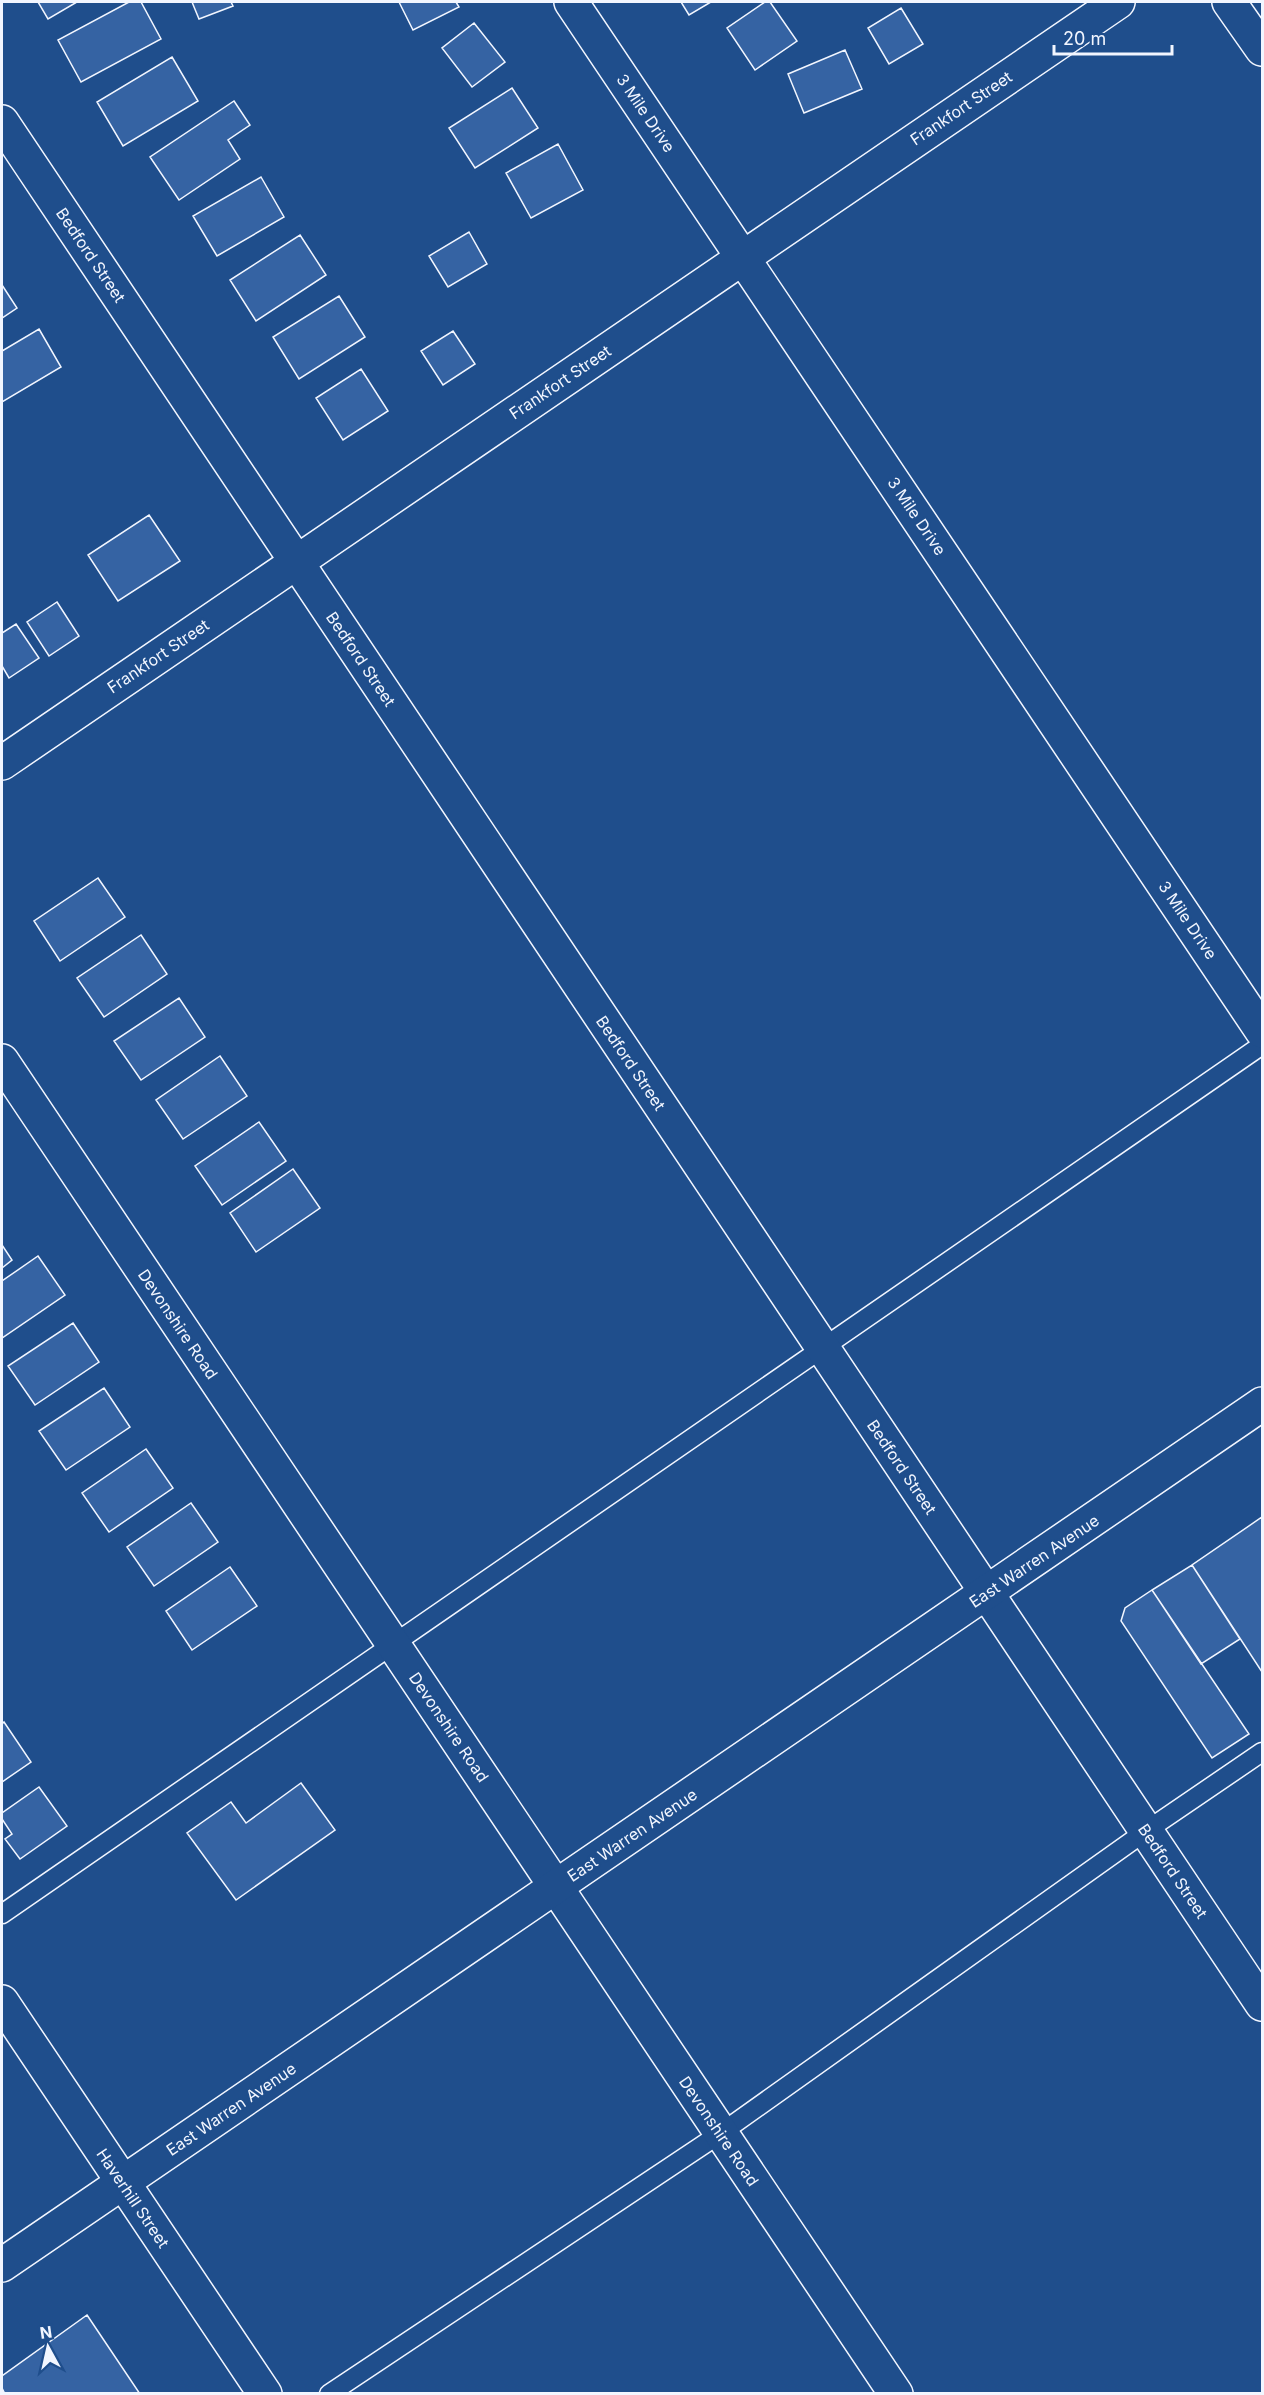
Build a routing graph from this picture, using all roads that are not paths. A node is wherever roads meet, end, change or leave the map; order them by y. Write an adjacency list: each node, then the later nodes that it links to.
1 (571, 2): 6 (street, 3 Mile Drive)
2 (1118, 2): 6 (street, Frankfort Street)
3 (1230, 2): 4 (street)
4 (1263, 49)
5 (2, 122): 7 (street, Bedford Street)
6 (743, 257): 7 (street, Frankfort Street); 9 (street, 3 Mile Drive)
7 (296, 562): 8 (street, Frankfort Street); 12 (street, Bedford Street)
8 (2, 763)
9 (1263, 1031)
10 (1263, 1045): 12 (lane)
11 (2, 1061): 15 (street, Devonshire Road)
12 (822, 1348): 14 (street, Bedford Street); 15 (lane)
13 (1263, 1404): 14 (street, East Warren Avenue)
14 (986, 1593): 17 (street, Bedford Street); 18 (street, East Warren Avenue)
15 (393, 1644): 18 (street, Devonshire Road); 19 (lane)
16 (1263, 1752): 17 (lane)
17 (1146, 1831): 21 (street, Bedford Street); 22 (lane)
18 (556, 1887): 22 (street, Devonshire Road); 23 (street, East Warren Avenue)
19 (2, 1914)
20 (2, 2002): 23 (street, Haverhill Street)
21 (1263, 2004)
22 (721, 2133): 26 (lane); 27 (street, Devonshire Road)
23 (123, 2182): 24 (street, East Warren Avenue); 25 (street, Haverhill Street)
24 (2, 2265)
25 (265, 2394)
26 (329, 2394)
27 (896, 2394)

